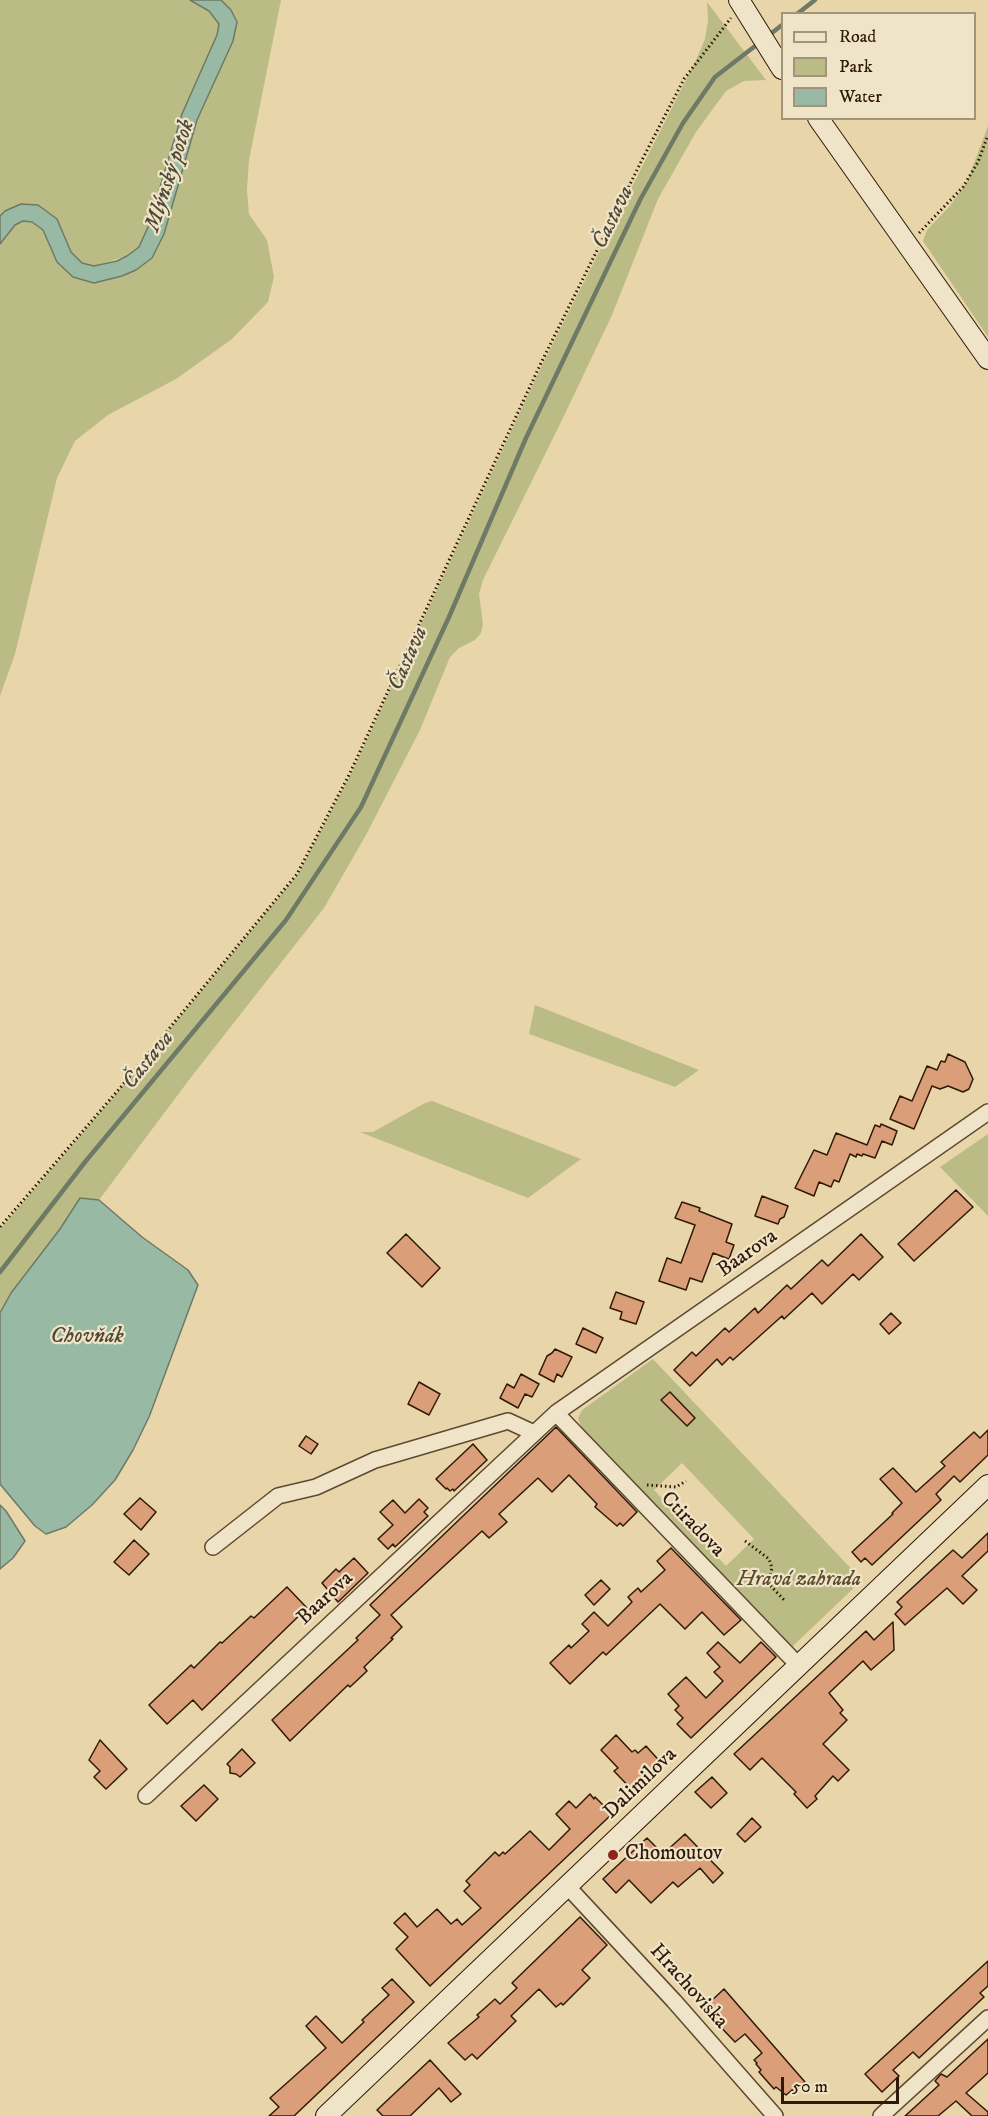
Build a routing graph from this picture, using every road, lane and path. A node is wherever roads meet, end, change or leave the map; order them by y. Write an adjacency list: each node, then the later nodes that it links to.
1 (743, 7): 2 (main road); 8 (path)
2 (781, 67)
3 (819, 120): 5 (main road)
4 (988, 135): 5 (path)
5 (907, 245): 6 (main road)
6 (988, 360)
7 (988, 1112): 9 (street, Baarova)
8 (0, 1227)
9 (556, 1413): 10 (street, Baarova); 13 (street, Ctiradova)
10 (534, 1433): 15 (street); 18 (street, Baarova)
11 (686, 1481): 13 (path)
12 (988, 1485): 17 (main road, Dalimilova)
13 (627, 1487): 17 (street, Ctiradova)
14 (745, 1541): 16 (path)
15 (213, 1547)
16 (785, 1601)
17 (799, 1666): 19 (main road, Dalimilova)
18 (146, 1796)
19 (568, 1887): 21 (main road, Dalimilova); 22 (street, Hrachoviska)
20 (988, 2018): 23 (street)
21 (326, 2116)
22 (775, 2116)
23 (881, 2116)

